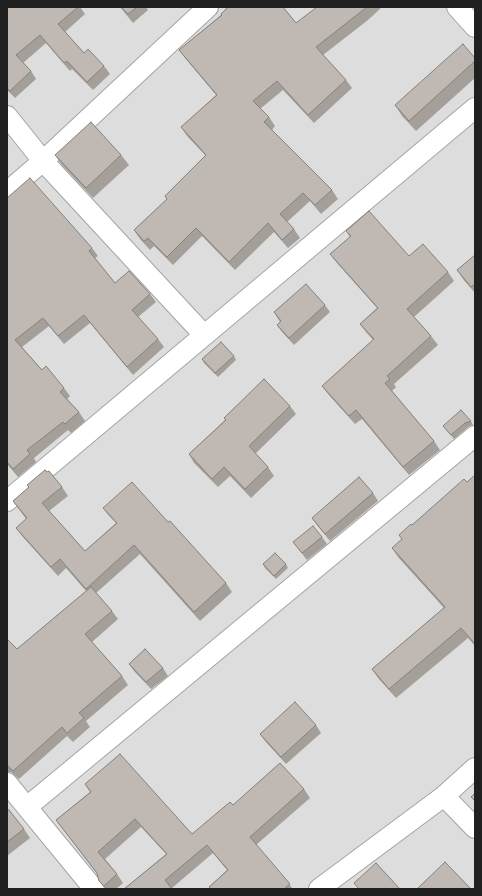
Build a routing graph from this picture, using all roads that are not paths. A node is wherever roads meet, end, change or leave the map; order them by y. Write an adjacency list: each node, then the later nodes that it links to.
1 (208, 7): 6 (street)
2 (457, 7): 3 (street)
3 (475, 27)
4 (475, 108): 8 (street)
5 (7, 116): 6 (street)
6 (43, 161): 7 (street); 8 (street)
7 (7, 192)
8 (204, 336): 10 (street)
9 (475, 436): 14 (street)
10 (7, 501)
11 (475, 768): 13 (street)
12 (7, 782): 14 (street)
13 (444, 796): 15 (street); 17 (street)
14 (27, 807): 16 (street)
15 (475, 828)
16 (94, 889)
17 (318, 889)

